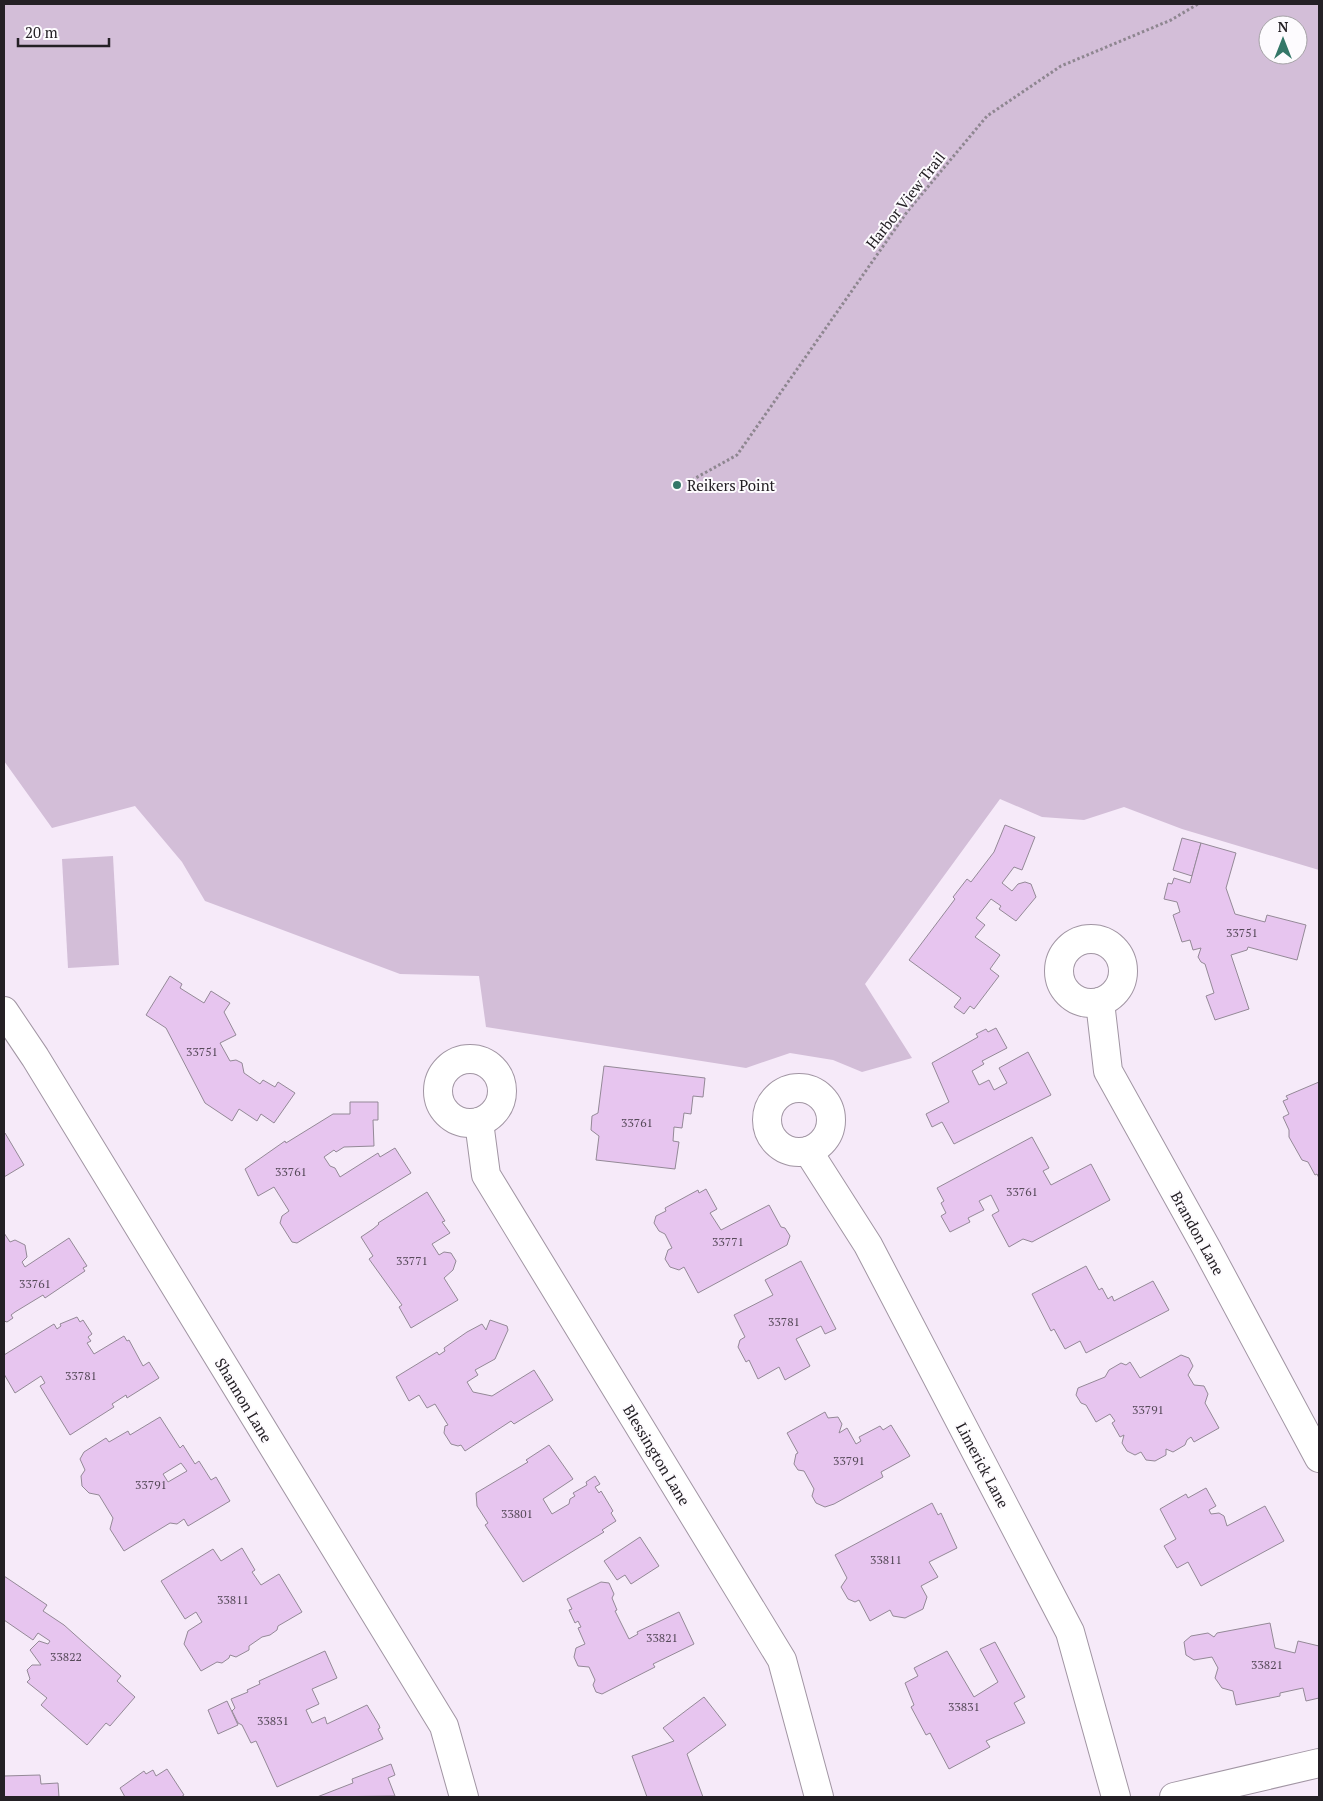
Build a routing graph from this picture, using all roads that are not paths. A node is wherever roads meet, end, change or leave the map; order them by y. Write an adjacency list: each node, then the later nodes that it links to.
1 (1100, 1002): 5 (street, Brandon Lane)
2 (4, 1011): 7 (street, Shannon Lane)
3 (479, 1122): 8 (street, Blessington Lane)
4 (808, 1151): 9 (street, Limerick Lane)
5 (1319, 1458)
6 (1319, 1764): 10 (street)
7 (464, 1797)
8 (819, 1797)
9 (1116, 1797)
10 (1174, 1797)

